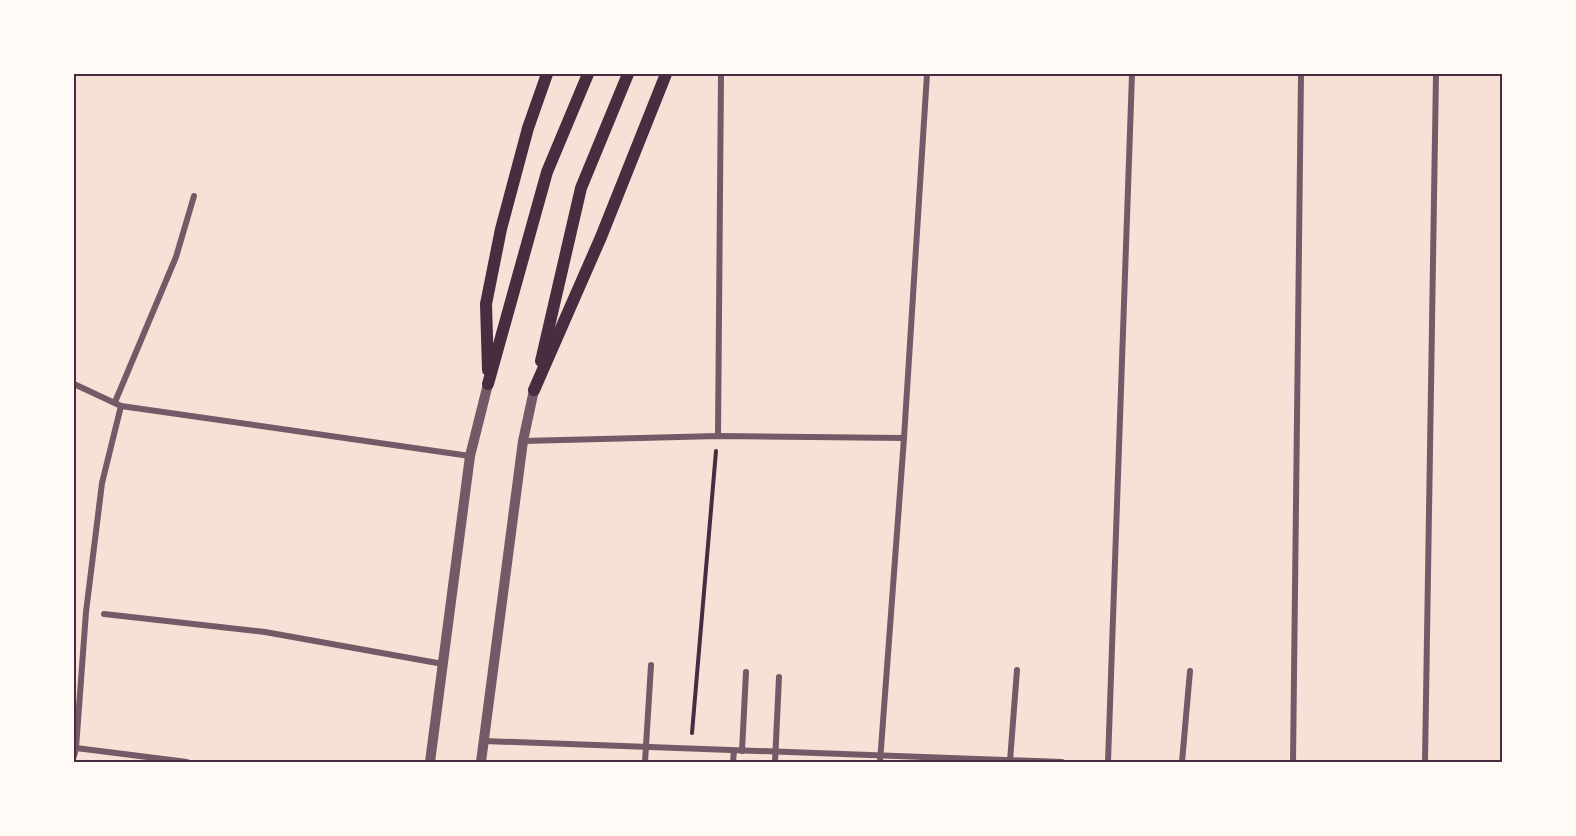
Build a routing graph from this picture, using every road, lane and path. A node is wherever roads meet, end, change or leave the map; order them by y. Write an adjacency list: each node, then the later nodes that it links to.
1 (547, 74): 12 (main road)
2 (588, 74): 12 (main road)
3 (628, 74): 13 (main road)
4 (666, 74): 13 (main road)
5 (720, 74): 15 (street)
6 (927, 74): 16 (street)
7 (1132, 74): 43 (street)
8 (1301, 74): 45 (street)
9 (1436, 74): 46 (street)
10 (194, 196): 14 (street)
11 (74, 384): 14 (street)
12 (488, 384): 18 (street)
13 (534, 390): 17 (street)
14 (118, 404): 18 (street); 27 (street)
15 (718, 436): 16 (street); 17 (street); 29 (path)
16 (904, 438): 34 (street)
17 (523, 441): 26 (street)
18 (470, 456): 20 (street)
19 (104, 614): 20 (street)
20 (443, 664): 37 (street)
21 (651, 665): 28 (street)
22 (1017, 670): 35 (street)
23 (1190, 671): 44 (street)
24 (746, 672): 31 (street)
25 (779, 676): 32 (street)
26 (484, 741): 28 (street); 38 (street)
27 (76, 748): 33 (street); 36 (street)
28 (646, 748): 29 (street); 39 (street)
29 (691, 749): 30 (street)
30 (734, 750): 31 (street); 40 (street)
31 (742, 751): 32 (street)
32 (776, 752): 34 (street); 41 (street)
33 (74, 756)
34 (880, 759): 35 (street)
35 (1010, 761): 42 (street)
36 (187, 762)
37 (430, 762)
38 (481, 762)
39 (645, 762)
40 (733, 762)
41 (775, 762)
42 (1062, 762)
43 (1108, 762)
44 (1182, 762)
45 (1293, 762)
46 (1425, 762)

